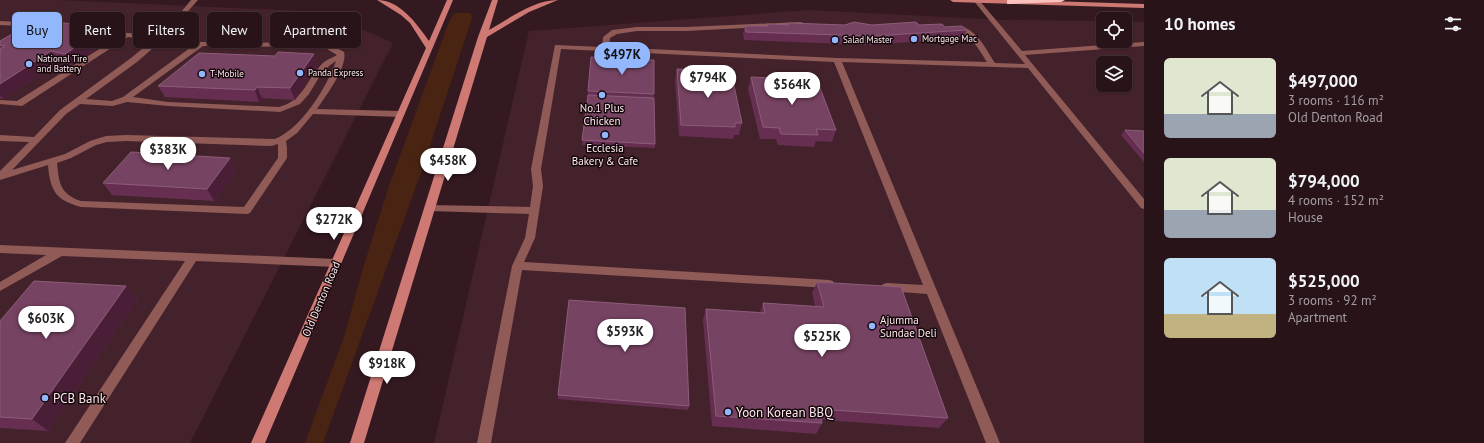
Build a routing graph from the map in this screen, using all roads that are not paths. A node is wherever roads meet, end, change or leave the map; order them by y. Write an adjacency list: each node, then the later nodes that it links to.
1 (195, 0): 11 (lane)
2 (380, 0): 22 (main road)
3 (450, 0): 22 (main road, Old Denton Road)
4 (495, 0): 18 (main road)
5 (555, 0): 18 (main road)
6 (953, 0): 7 (main road)
7 (976, 0): 9 (main road); 24 (lane)
8 (1061, 0): 9 (highway)
9 (1010, 2): 10 (main road)
10 (1144, 6)
11 (185, 12)
12 (0, 23): 13 (lane)
13 (12, 24)
14 (810, 24): 23 (lane)
15 (946, 28): 27 (lane)
16 (127, 34): 17 (lane); 31 (lane)
17 (133, 35)
18 (482, 37): 40 (main road)
19 (201, 44): 25 (lane); 29 (lane)
20 (1144, 44): 24 (lane)
21 (148, 48): 30 (lane)
22 (430, 48): 33 (main road, Old Denton Road)
23 (604, 48): 26 (lane); 41 (lane)
24 (1020, 53): 28 (lane)
25 (340, 56): 29 (lane); 32 (lane)
26 (837, 60): 27 (lane); 50 (lane)
27 (993, 65): 28 (lane)
28 (1030, 66): 39 (lane)
29 (126, 99): 30 (lane)
30 (78, 101): 35 (lane)
31 (0, 102)
32 (311, 111): 33 (lane); 36 (lane)
33 (401, 114): 45 (main road, Old Denton Road)
34 (0, 138): 35 (lane)
35 (36, 140): 38 (lane)
36 (281, 142): 37 (lane); 37 (lane)
37 (52, 162): 38 (lane)
38 (1, 176)
39 (1144, 206)
40 (429, 208): 41 (lane); 53 (main road)
41 (534, 211): 46 (lane)
42 (0, 249): 43 (lane)
43 (60, 252): 44 (lane); 48 (lane)
44 (193, 257): 45 (lane); 51 (lane)
45 (336, 263): 52 (main road, Old Denton Road)
46 (517, 266): 47 (lane); 54 (lane)
47 (844, 285)
48 (0, 287)
49 (876, 287): 50 (lane)
50 (931, 290): 55 (lane)
51 (72, 443)
52 (258, 443)
53 (357, 443)
54 (484, 443)
55 (993, 443)

